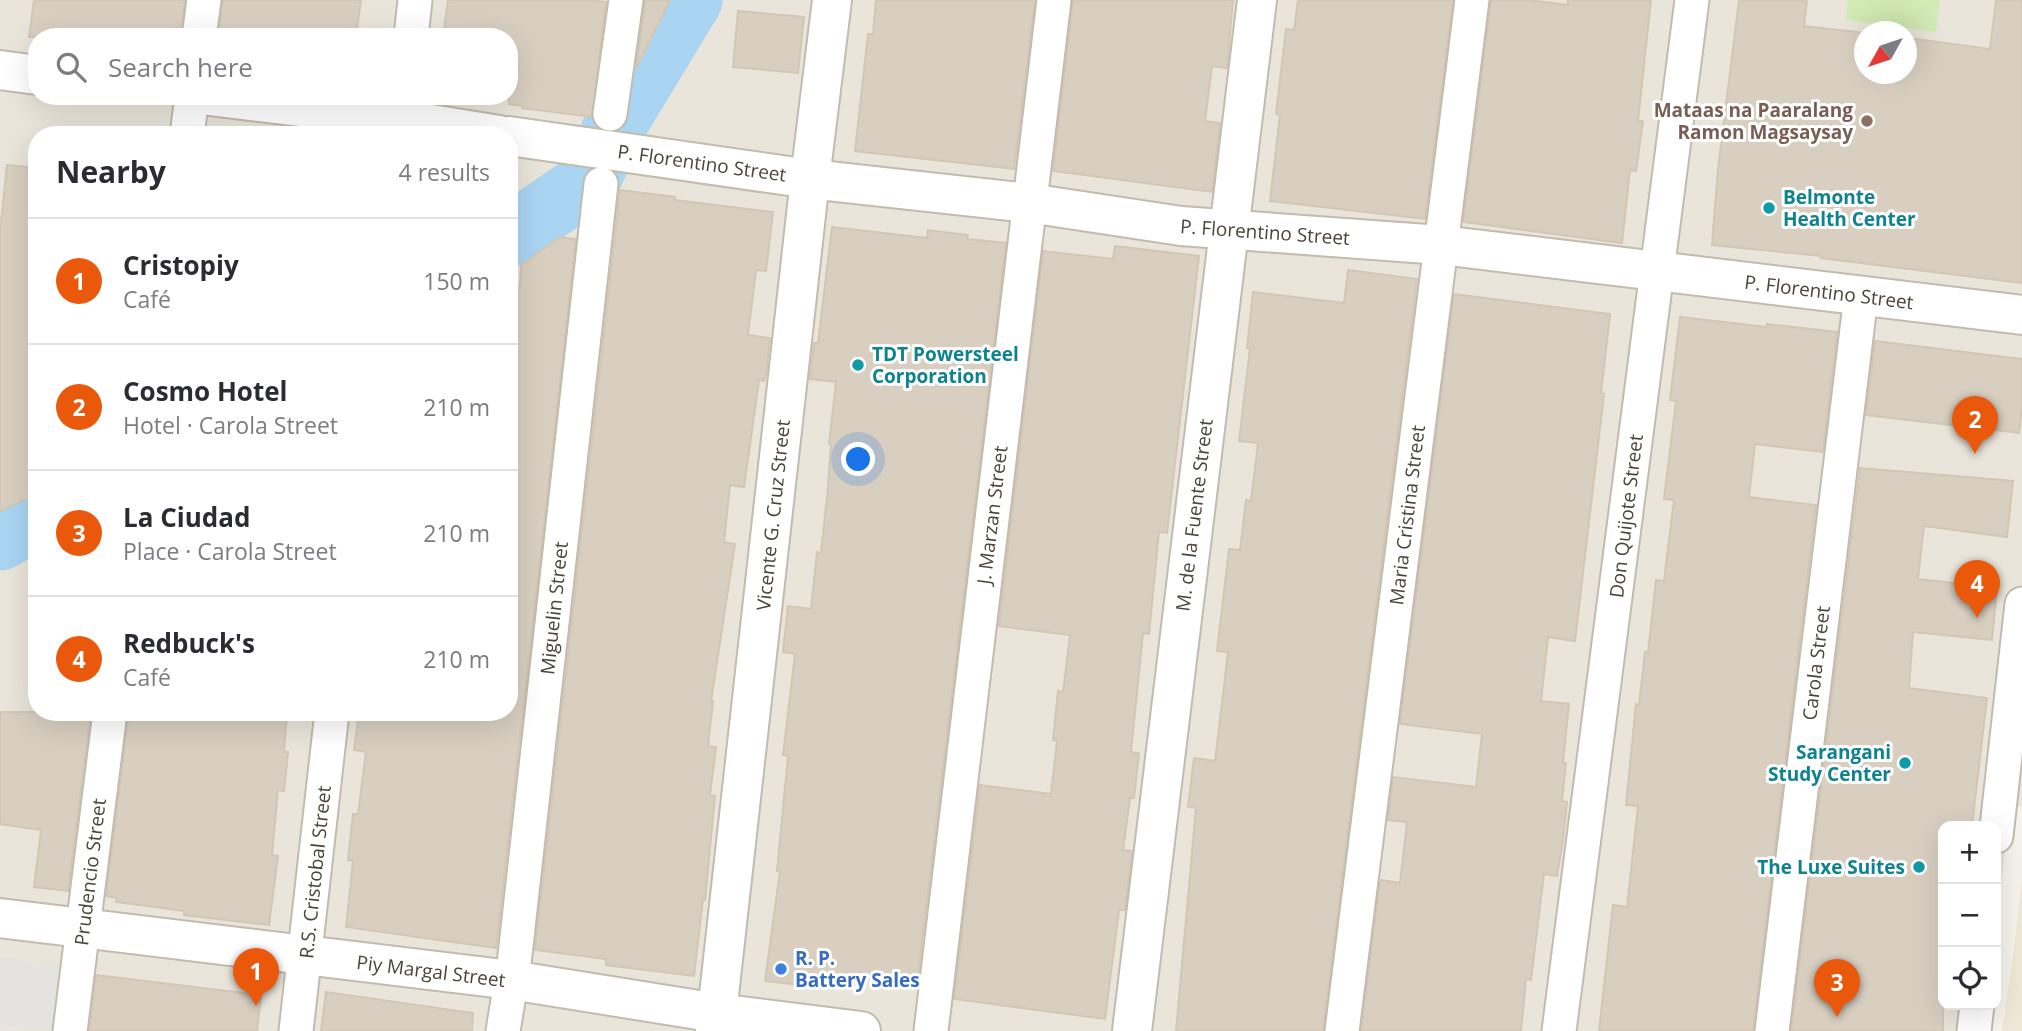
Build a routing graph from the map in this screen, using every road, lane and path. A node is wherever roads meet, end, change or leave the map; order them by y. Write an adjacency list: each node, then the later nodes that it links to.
1 (204, 0): 9 (street)
2 (415, 0): 10 (street)
3 (626, 0): 15 (street)
4 (832, 0): 20 (street, Vicente G. Cruz Street)
5 (1054, 0): 22 (street, J. Marzan Street)
6 (1257, 0): 23 (street, M. de la Fuente Street)
7 (1472, 0): 24 (street, Maria Cristina Street)
8 (1692, 0): 25 (street, Don Quijote Street)
9 (200, 28)
10 (412, 28)
11 (0, 70): 12 (street)
12 (28, 74)
13 (191, 105): 17 (street)
14 (291, 105): 16 (street)
15 (610, 114)
16 (401, 117): 18 (street)
17 (188, 126)
18 (450, 126)
19 (518, 137): 20 (street, P. Florentino Street)
20 (810, 178): 22 (street, P. Florentino Street); 37 (street, Vicente G. Cruz Street)
21 (601, 184): 35 (street, Miguelin Street)
22 (1029, 202): 23 (street, P. Florentino Street); 42 (street, J. Marzan Street)
23 (1228, 231): 24 (street, P. Florentino Street); 43 (street, M. de la Fuente Street)
24 (1441, 245): 25 (street, P. Florentino Street); 44 (street, Maria Cristina Street)
25 (1658, 271): 26 (street, P. Florentino Street); 45 (street, Don Quijote Street)
26 (1861, 296): 27 (street, P. Florentino Street); 46 (street, Carola Street)
27 (2022, 315)
28 (2022, 604): 31 (street)
29 (109, 721): 33 (street, Prudencio Street)
30 (331, 721): 34 (street, R.S. Cristobal Street)
31 (1998, 821)
32 (0, 918): 33 (street, Piy Margal Street)
33 (83, 928): 34 (street, Piy Margal Street); 38 (street, Prudencio Street)
34 (306, 955): 35 (street, Piy Margal Street); 39 (street, R.S. Cristobal Street)
35 (511, 980): 37 (street, Piy Margal Street); 40 (street, Miguelin Street)
36 (1976, 1010): 47 (street)
37 (716, 1022): 41 (street, Piy Margal Street)
38 (70, 1031)
39 (296, 1031)
40 (503, 1031)
41 (860, 1031)
42 (931, 1031)
43 (1132, 1031)
44 (1342, 1031)
45 (1559, 1031)
46 (1772, 1031)
47 (1974, 1031)

